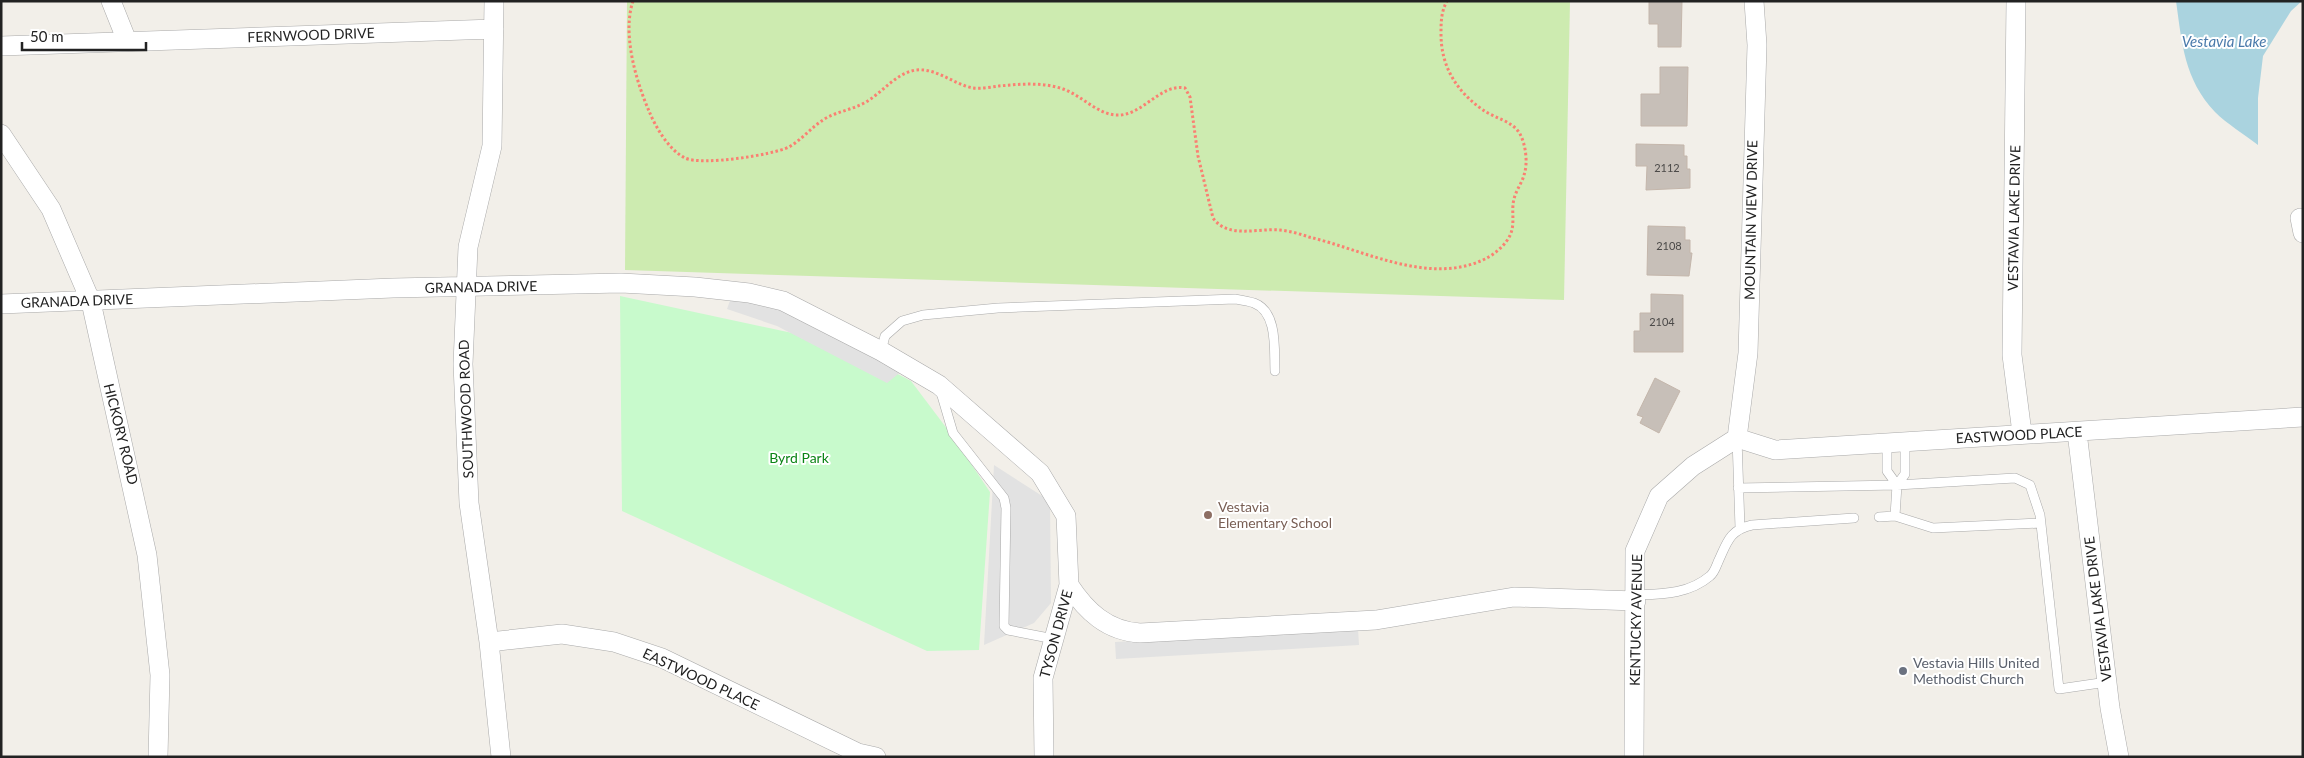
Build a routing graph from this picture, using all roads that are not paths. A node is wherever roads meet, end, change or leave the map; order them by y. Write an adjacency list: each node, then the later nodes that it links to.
1 (111, 1): 7 (street)
2 (126, 1): 7 (street)
3 (494, 1): 6 (street, SOUTHWOOD ROAD)
4 (1754, 1): 19 (street, MOUNTAIN VIEW DRIVE)
5 (2016, 1): 18 (street, VESTAVIA LAKE DRIVE)
6 (494, 28): 7 (street, FERNWOOD DRIVE); 10 (street, SOUTHWOOD ROAD)
7 (127, 41): 8 (street, FERNWOOD DRIVE)
8 (1, 46)
9 (1, 134): 11 (street, HICKORY ROAD)
10 (466, 288): 11 (street, GRANADA DRIVE); 13 (street, GRANADA DRIVE); 31 (street, SOUTHWOOD ROAD)
11 (91, 302): 12 (street, GRANADA DRIVE); 33 (street, HICKORY ROAD)
12 (1, 304)
13 (881, 351): 14 (lane); 15 (street, GRANADA DRIVE)
14 (1275, 371)
15 (939, 386): 28 (street, TYSON DRIVE); 30 (lane)
16 (2303, 417): 17 (street, EASTWOOD PLACE)
17 (2077, 432): 18 (street, EASTWOOD PLACE); 32 (street, VESTAVIA LAKE DRIVE)
18 (2022, 433): 20 (street, EASTWOOD PLACE)
19 (1737, 438): 20 (street, EASTWOOD PLACE); 22 (lane); 29 (street, KENTUCKY AVENUE)
20 (1896, 443): 21 (lane); 21 (lane)
21 (1897, 486): 22 (lane); 23 (lane); 26 (lane)
22 (1738, 488): 27 (lane)
23 (1896, 516): 24 (lane); 26 (lane)
24 (1879, 517)
25 (1854, 518): 27 (lane)
26 (2041, 523): 32 (lane)
27 (1740, 528): 29 (lane)
28 (1069, 585): 29 (street); 30 (street, TYSON DRIVE)
29 (1636, 598): 38 (street, KENTUCKY AVENUE)
30 (1054, 639): 36 (street, TYSON DRIVE)
31 (489, 642): 34 (street, SOUTHWOOD ROAD); 35 (street, EASTWOOD PLACE)
32 (2107, 682): 40 (street, VESTAVIA LAKE DRIVE)
33 (158, 757)
34 (501, 757)
35 (876, 757)
36 (1044, 757)
37 (1628, 757): 38 (street)
38 (1634, 757): 39 (lane)
39 (1642, 757)
40 (2119, 757)

